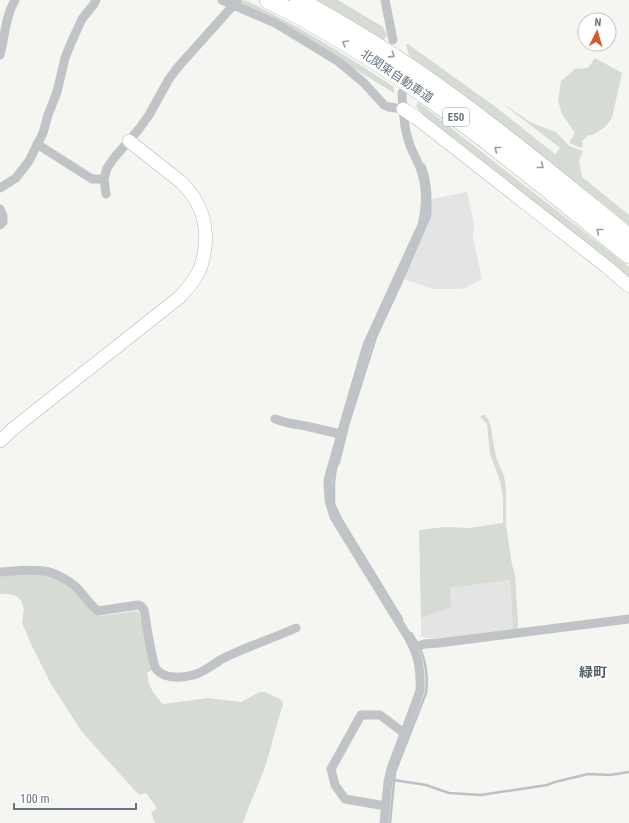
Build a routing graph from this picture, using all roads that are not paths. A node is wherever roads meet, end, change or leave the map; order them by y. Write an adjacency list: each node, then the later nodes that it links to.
1 (15, 0): 9 (street)
2 (96, 0): 13 (street)
3 (222, 0): 7 (street)
4 (268, 0): 20 (highway, 北関東自動車道 / E50, one-way to 4)
5 (298, 0): 19 (highway, 北関東自動車道 / E50, one-way to 19)
6 (385, 0): 8 (street)
7 (236, 2): 11 (street); 12 (street)
8 (393, 40)
9 (0, 56)
10 (402, 93): 11 (street)
11 (403, 109): 21 (street); 23 (street)
12 (129, 140): 14 (street); 24 (street)
13 (37, 144): 14 (street); 15 (street)
14 (104, 179): 16 (street)
15 (0, 188)
16 (106, 194)
17 (0, 209): 18 (street)
18 (0, 225)
19 (629, 237)
20 (629, 255)
21 (629, 286)
22 (276, 419): 23 (street)
23 (340, 434): 28 (street)
24 (0, 441)
25 (0, 572): 27 (street)
26 (629, 619): 28 (street)
27 (296, 628)
28 (414, 648): 29 (street)
29 (404, 733): 30 (street); 30 (street)
30 (386, 806): 31 (street)
31 (384, 823)

